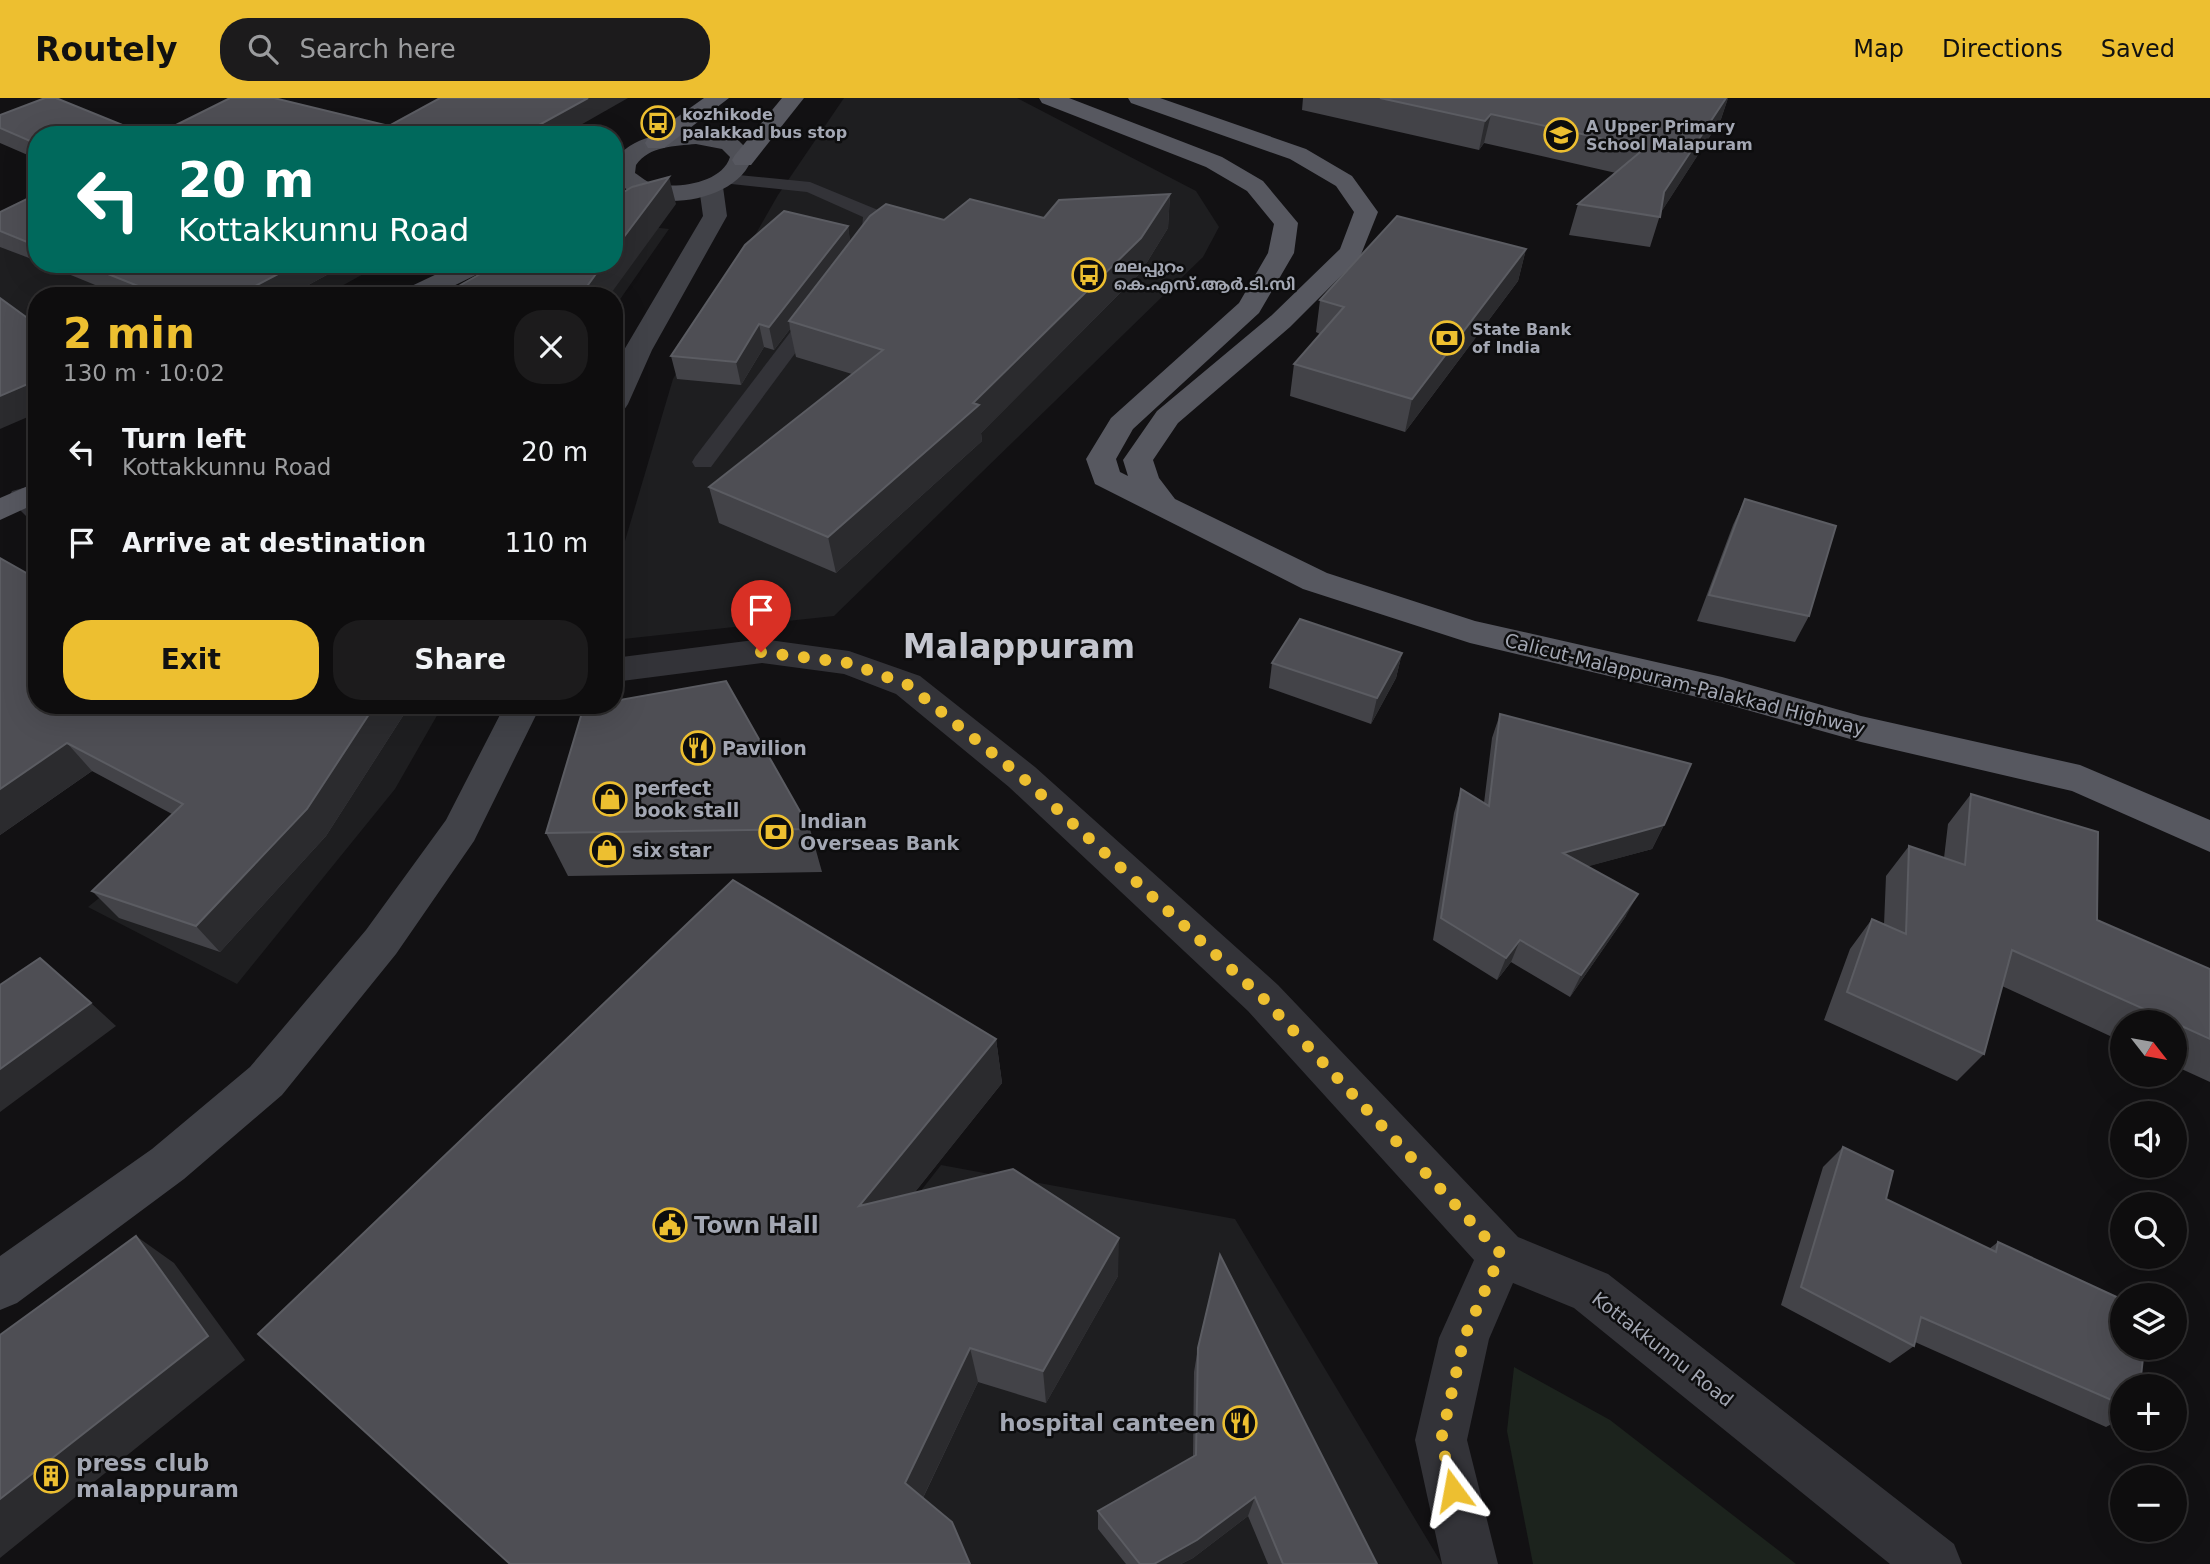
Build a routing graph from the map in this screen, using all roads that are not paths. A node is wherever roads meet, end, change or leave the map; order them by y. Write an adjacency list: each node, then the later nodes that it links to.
1 (718, 98): 5 (highway)
2 (793, 98): 6 (highway)
3 (1050, 98): 19 (highway, Calicut-Malappuram-Palakkad Highway)
4 (1139, 98): 19 (highway, Calicut-Malappuram-Palakkad Highway)
5 (656, 143): 6 (main road); 7 (main road)
6 (744, 160): 9 (main road)
7 (623, 164)
8 (623, 176): 9 (main road)
9 (710, 186): 10 (main road); 11 (lane); 17 (main road)
10 (627, 208)
11 (853, 262)
12 (442, 273): 14 (main road)
13 (460, 273): 15 (main road)
14 (417, 287)
15 (431, 287)
16 (828, 295): 18 (lane)
17 (623, 384)
18 (703, 462)
19 (1167, 509): 22 (highway, Calicut-Malappuram-Palakkad Highway)
20 (623, 669): 23 (street, Kottakkunnu Road)
21 (518, 714): 24 (main road)
22 (2210, 837)
23 (1501, 1254): 25 (street); 26 (street, Kottakkunnu Road)
24 (0, 1286)
25 (1471, 1564)
26 (1934, 1564)

